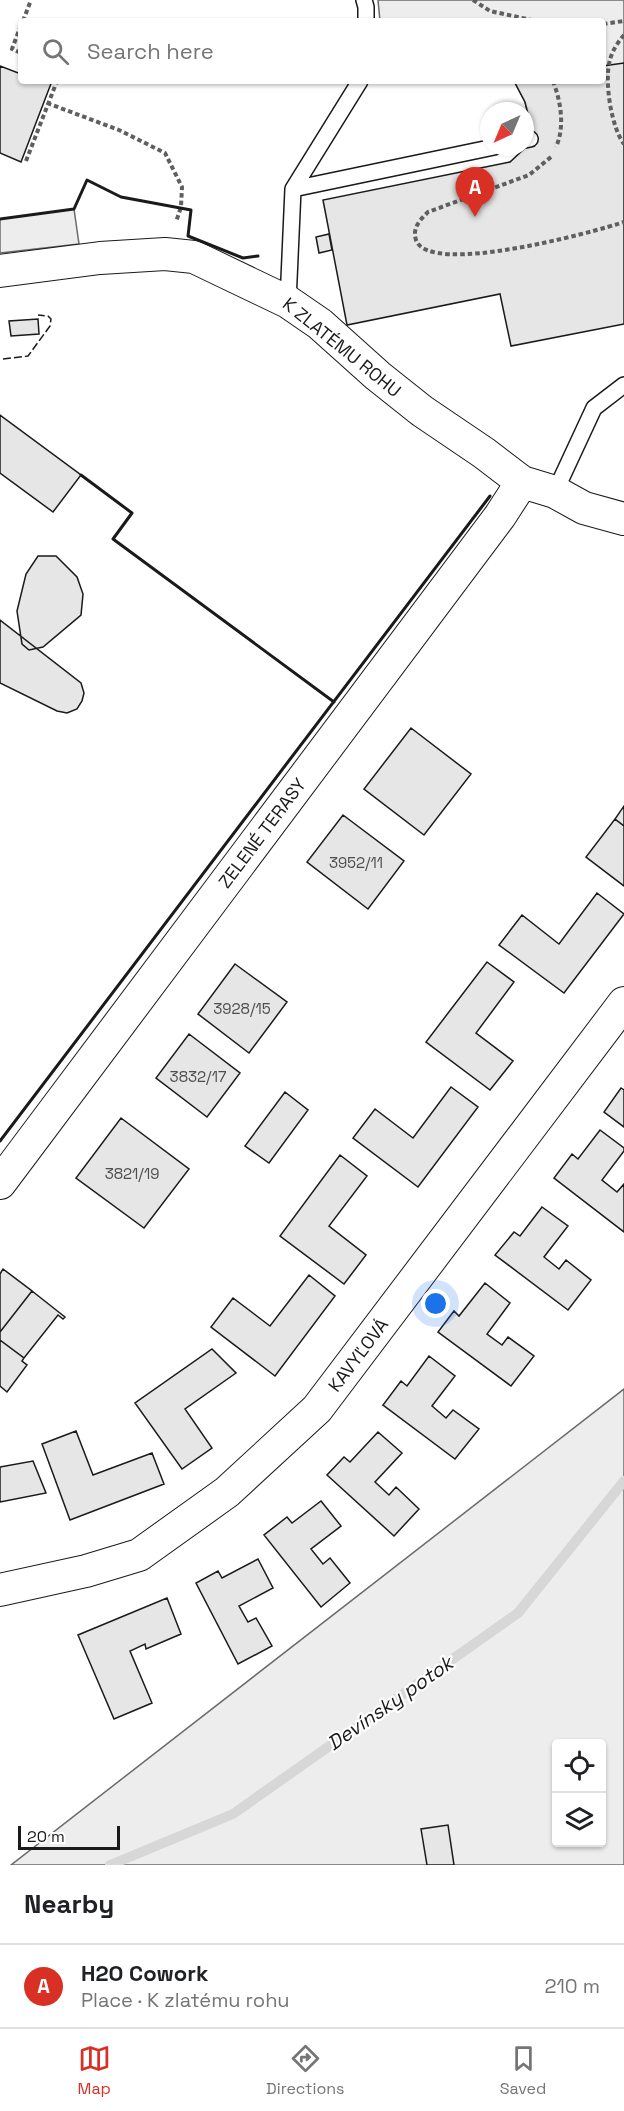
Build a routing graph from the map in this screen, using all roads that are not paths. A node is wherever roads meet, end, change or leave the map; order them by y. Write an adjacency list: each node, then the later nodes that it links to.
1 (364, 0): 2 (lane)
2 (366, 18)
3 (358, 84): 5 (lane)
4 (480, 150): 5 (lane)
5 (293, 189): 7 (lane)
6 (0, 271): 7 (street, K ZLATÉMU ROHU)
7 (288, 302): 9 (street, K ZLATÉMU ROHU)
8 (624, 385): 10 (lane)
9 (522, 482): 10 (street, K ZLATÉMU ROHU); 13 (street, ZELENÉ TERASY)
10 (555, 492): 11 (street, K ZLATÉMU ROHU)
11 (624, 519)
12 (624, 1003): 14 (street, KAVYĽOVÁ)
13 (0, 1183)
14 (0, 1590)

